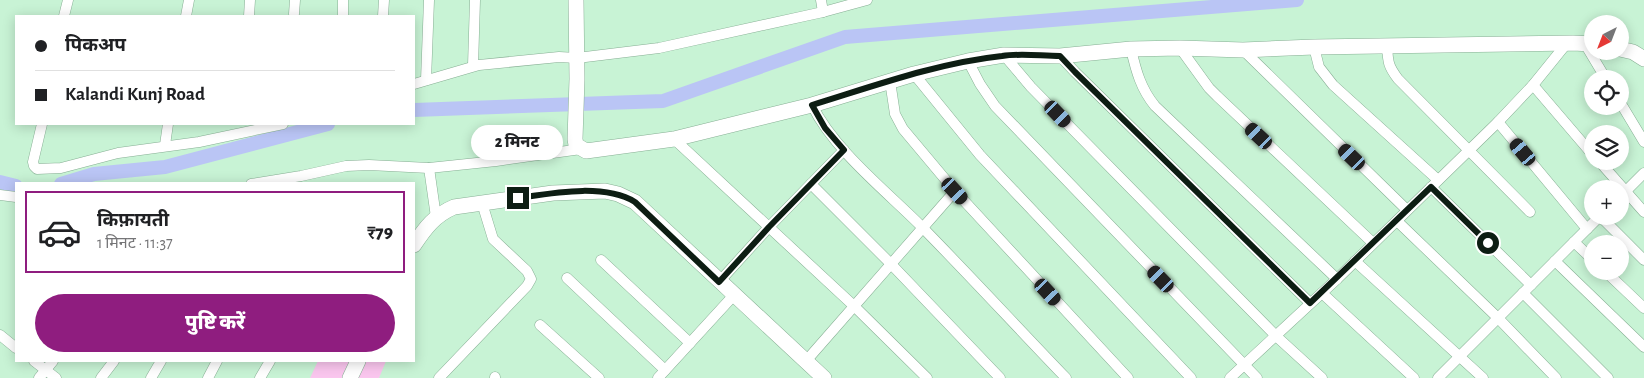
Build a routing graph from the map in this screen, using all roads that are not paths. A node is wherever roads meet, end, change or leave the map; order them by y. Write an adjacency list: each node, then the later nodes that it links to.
1 (68, 0): 15 (street)
2 (189, 0): 16 (street)
3 (250, 0): 17 (street)
4 (294, 0): 14 (street)
5 (343, 0): 18 (street)
6 (384, 0): 19 (street)
7 (429, 0): 35 (street)
8 (475, 0): 33 (street)
9 (576, 0): 30 (street)
10 (822, 0): 13 (street)
11 (867, 0): 12 (street)
12 (852, 2): 13 (street)
13 (823, 12): 30 (street)
14 (294, 14)
15 (64, 15)
16 (186, 15)
17 (249, 15)
18 (343, 15)
19 (383, 15)
20 (1567, 43): 21 (street); 22 (street); 38 (street)
21 (1584, 44)
22 (1387, 46): 23 (street); 51 (street)
23 (1314, 47): 26 (street); 57 (street)
24 (1180, 48): 25 (street); 26 (street); 76 (street)
25 (1131, 49): 29 (street); 84 (street)
26 (1243, 50): 64 (street)
27 (1629, 51): 31 (street)
28 (1004, 55): 29 (street); 32 (street); 97 (street)
29 (1060, 56): 91 (street)
30 (577, 58): 33 (street); 50 (street)
31 (1644, 59)
32 (968, 61): 34 (street); 110 (street)
33 (473, 66): 35 (street)
34 (914, 74): 36 (street); 126 (street)
35 (426, 80): 37 (street)
36 (890, 81): 39 (street); 59 (street)
37 (415, 84)
38 (1533, 85): 41 (street); 48 (street)
39 (812, 105): 46 (street); 52 (street)
40 (1628, 115): 47 (street)
41 (1498, 122): 51 (street); 73 (street)
42 (42, 125): 49 (street)
43 (168, 125): 49 (street)
44 (274, 125): 45 (street)
45 (245, 128): 49 (street)
46 (674, 140): 50 (street); 71 (street)
47 (1644, 142)
48 (1584, 145)
49 (165, 146)
50 (581, 149): 53 (street)
51 (1469, 149): 57 (street); 65 (street)
52 (844, 150): 56 (street); 72 (street)
53 (429, 168): 55 (street); 68 (street)
54 (1644, 173): 58 (street)
55 (262, 182)
56 (811, 184): 71 (street); 82 (street)
57 (1434, 184): 64 (street); 87 (street)
58 (1629, 188)
59 (955, 191): 72 (street); 125 (street)
60 (0, 195): 61 (street)
61 (15, 197)
62 (1629, 199): 66 (street)
63 (482, 203): 68 (street); 86 (street); 119 (street)
64 (1407, 210): 67 (street)
65 (1530, 212)
66 (1644, 212)
67 (1397, 221): 76 (street); 94 (street)
68 (425, 223): 75 (street)
69 (1590, 225): 73 (street)
70 (1609, 225): 79 (street)
71 (769, 227): 86 (street); 92 (street)
72 (923, 228): 82 (street); 124 (street)
73 (1586, 229): 74 (street)
74 (1574, 242): 77 (street); 81 (street)
75 (415, 243)
76 (1373, 244): 80 (street)
77 (1584, 251)
78 (601, 260): 98 (street)
79 (1644, 260)
80 (1355, 261): 84 (street); 101 (street)
81 (1555, 261): 87 (street); 100 (street)
82 (891, 264): 92 (street); 123 (street)
83 (567, 278): 112 (street)
84 (1337, 279): 88 (street)
85 (1614, 280): 93 (street)
86 (719, 282): 90 (street)
87 (1531, 285): 89 (street)
88 (1322, 293): 91 (street); 130 (street)
89 (1523, 293): 94 (street); 134 (street)
90 (734, 295): 98 (street); 102 (street)
91 (1310, 303): 97 (street)
92 (854, 306): 102 (street); 122 (street)
93 (1644, 308)
94 (1498, 318): 101 (street); 133 (street)
95 (540, 325): 120 (street)
96 (0, 335): 99 (street)
97 (1276, 336): 110 (street); 129 (street)
98 (690, 343): 112 (street)
99 (15, 347)
100 (1644, 347)
101 (1460, 356): 131 (street); 132 (street)
102 (806, 361): 121 (street)
103 (35, 362): 111 (street)
104 (52, 362): 111 (street)
105 (113, 362): 114 (street)
106 (160, 362): 115 (street)
107 (216, 362): 116 (street)
108 (269, 362): 117 (street)
109 (358, 362): 118 (street)
110 (1244, 365): 127 (street); 128 (street)
111 (42, 374): 113 (street)
112 (661, 374)
113 (56, 378)
114 (101, 378)
115 (151, 378)
116 (208, 378)
117 (260, 378)
118 (350, 378)
119 (439, 378)
120 (599, 378)
121 (824, 378)
122 (927, 378)
123 (1000, 378)
124 (1066, 378)
125 (1128, 378)
126 (1191, 378)
127 (1230, 378)
128 (1257, 378)
129 (1322, 378)
130 (1414, 378)
131 (1438, 378)
132 (1483, 378)
133 (1556, 378)
134 (1608, 378)

